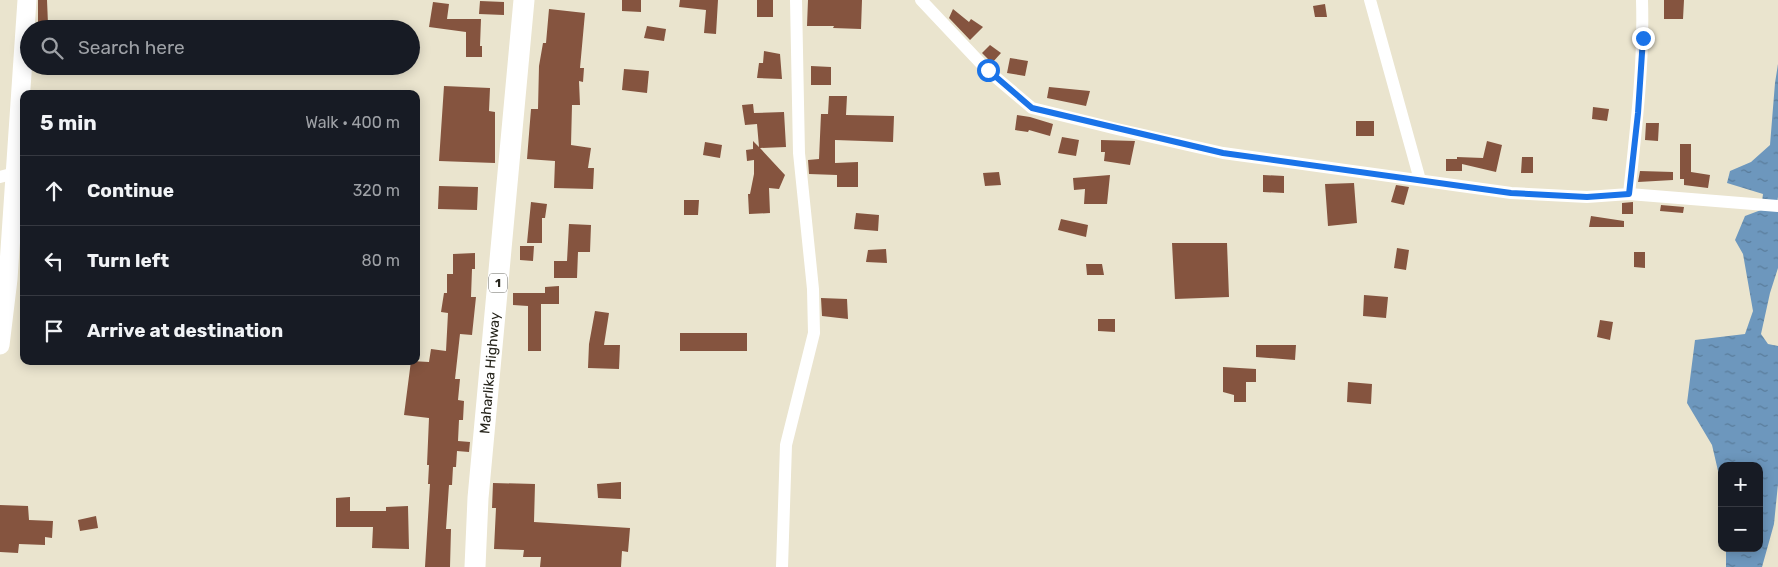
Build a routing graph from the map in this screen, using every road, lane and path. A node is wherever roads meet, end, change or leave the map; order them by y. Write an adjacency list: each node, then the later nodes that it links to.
1 (27, 0): 7 (main road)
2 (524, 0): 15 (highway, Maharlika Highway / 1)
3 (796, 0): 16 (street)
4 (921, 0): 10 (street)
5 (1370, 0): 10 (street)
6 (1642, 0): 11 (street)
7 (25, 20)
8 (20, 64): 9 (main road)
9 (8, 175): 13 (main road)
10 (1420, 180): 11 (street)
11 (1629, 194): 12 (street)
12 (1778, 206)
13 (4, 278): 14 (main road)
14 (0, 345)
15 (475, 567)
16 (782, 567)

